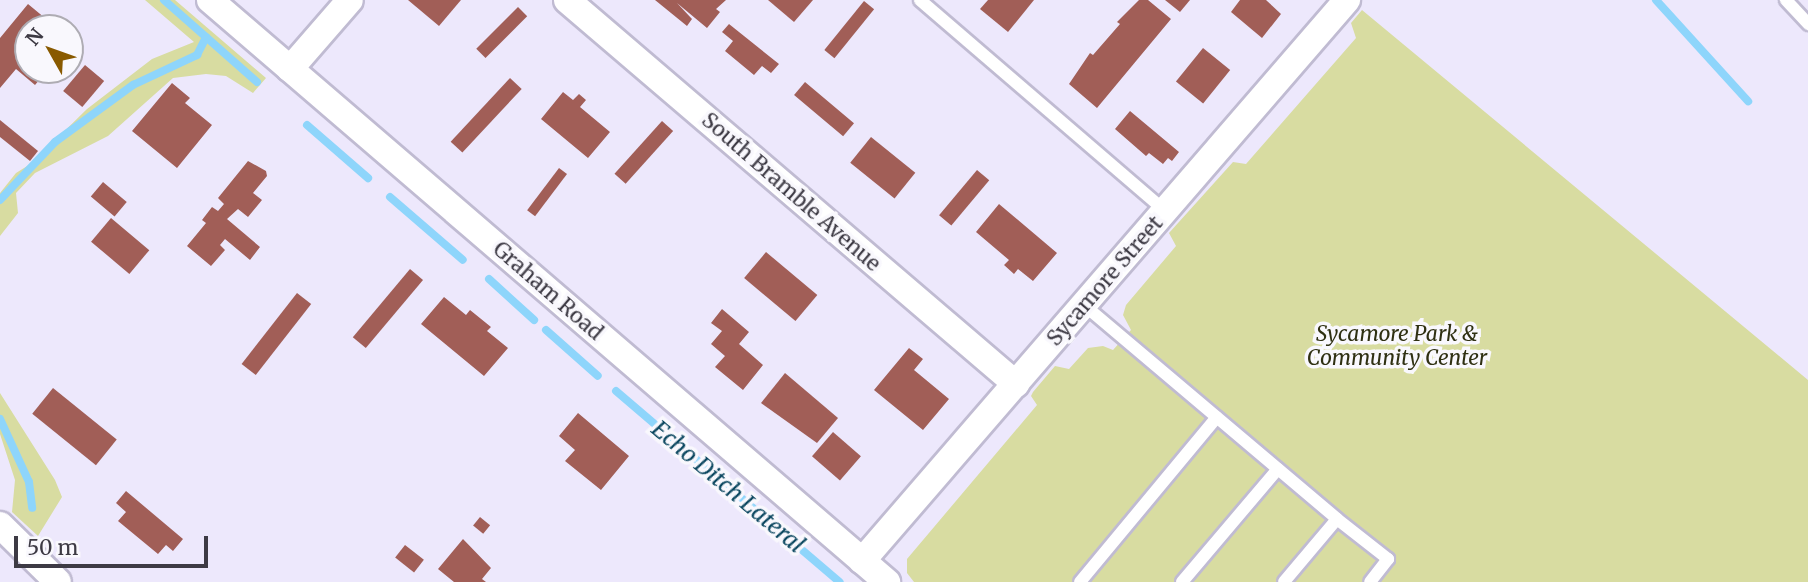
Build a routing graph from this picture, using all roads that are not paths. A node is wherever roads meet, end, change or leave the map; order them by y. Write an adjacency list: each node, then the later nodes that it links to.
1 (210, 0): 8 (street, Graham Road)
2 (350, 0): 8 (street)
3 (567, 0): 11 (street, South Bramble Avenue)
4 (920, 0): 9 (lane)
5 (1786, 0): 7 (lane)
6 (1337, 3): 9 (street, Sycamore Street)
7 (1808, 24)
8 (290, 69): 16 (street, Graham Road)
9 (1165, 211): 10 (street, Sycamore Street)
10 (1084, 305): 11 (street, Sycamore Street); 12 (lane)
11 (1016, 384): 16 (street, Sycamore Street)
12 (1217, 417): 13 (lane); 19 (lane)
13 (1278, 469): 14 (lane); 20 (lane)
14 (1337, 519): 21 (lane); 22 (lane)
15 (0, 525): 17 (street)
16 (862, 561): 18 (street, Graham Road)
17 (58, 582)
18 (887, 582)
19 (1080, 582)
20 (1182, 582)
21 (1284, 582)
22 (1370, 582)

